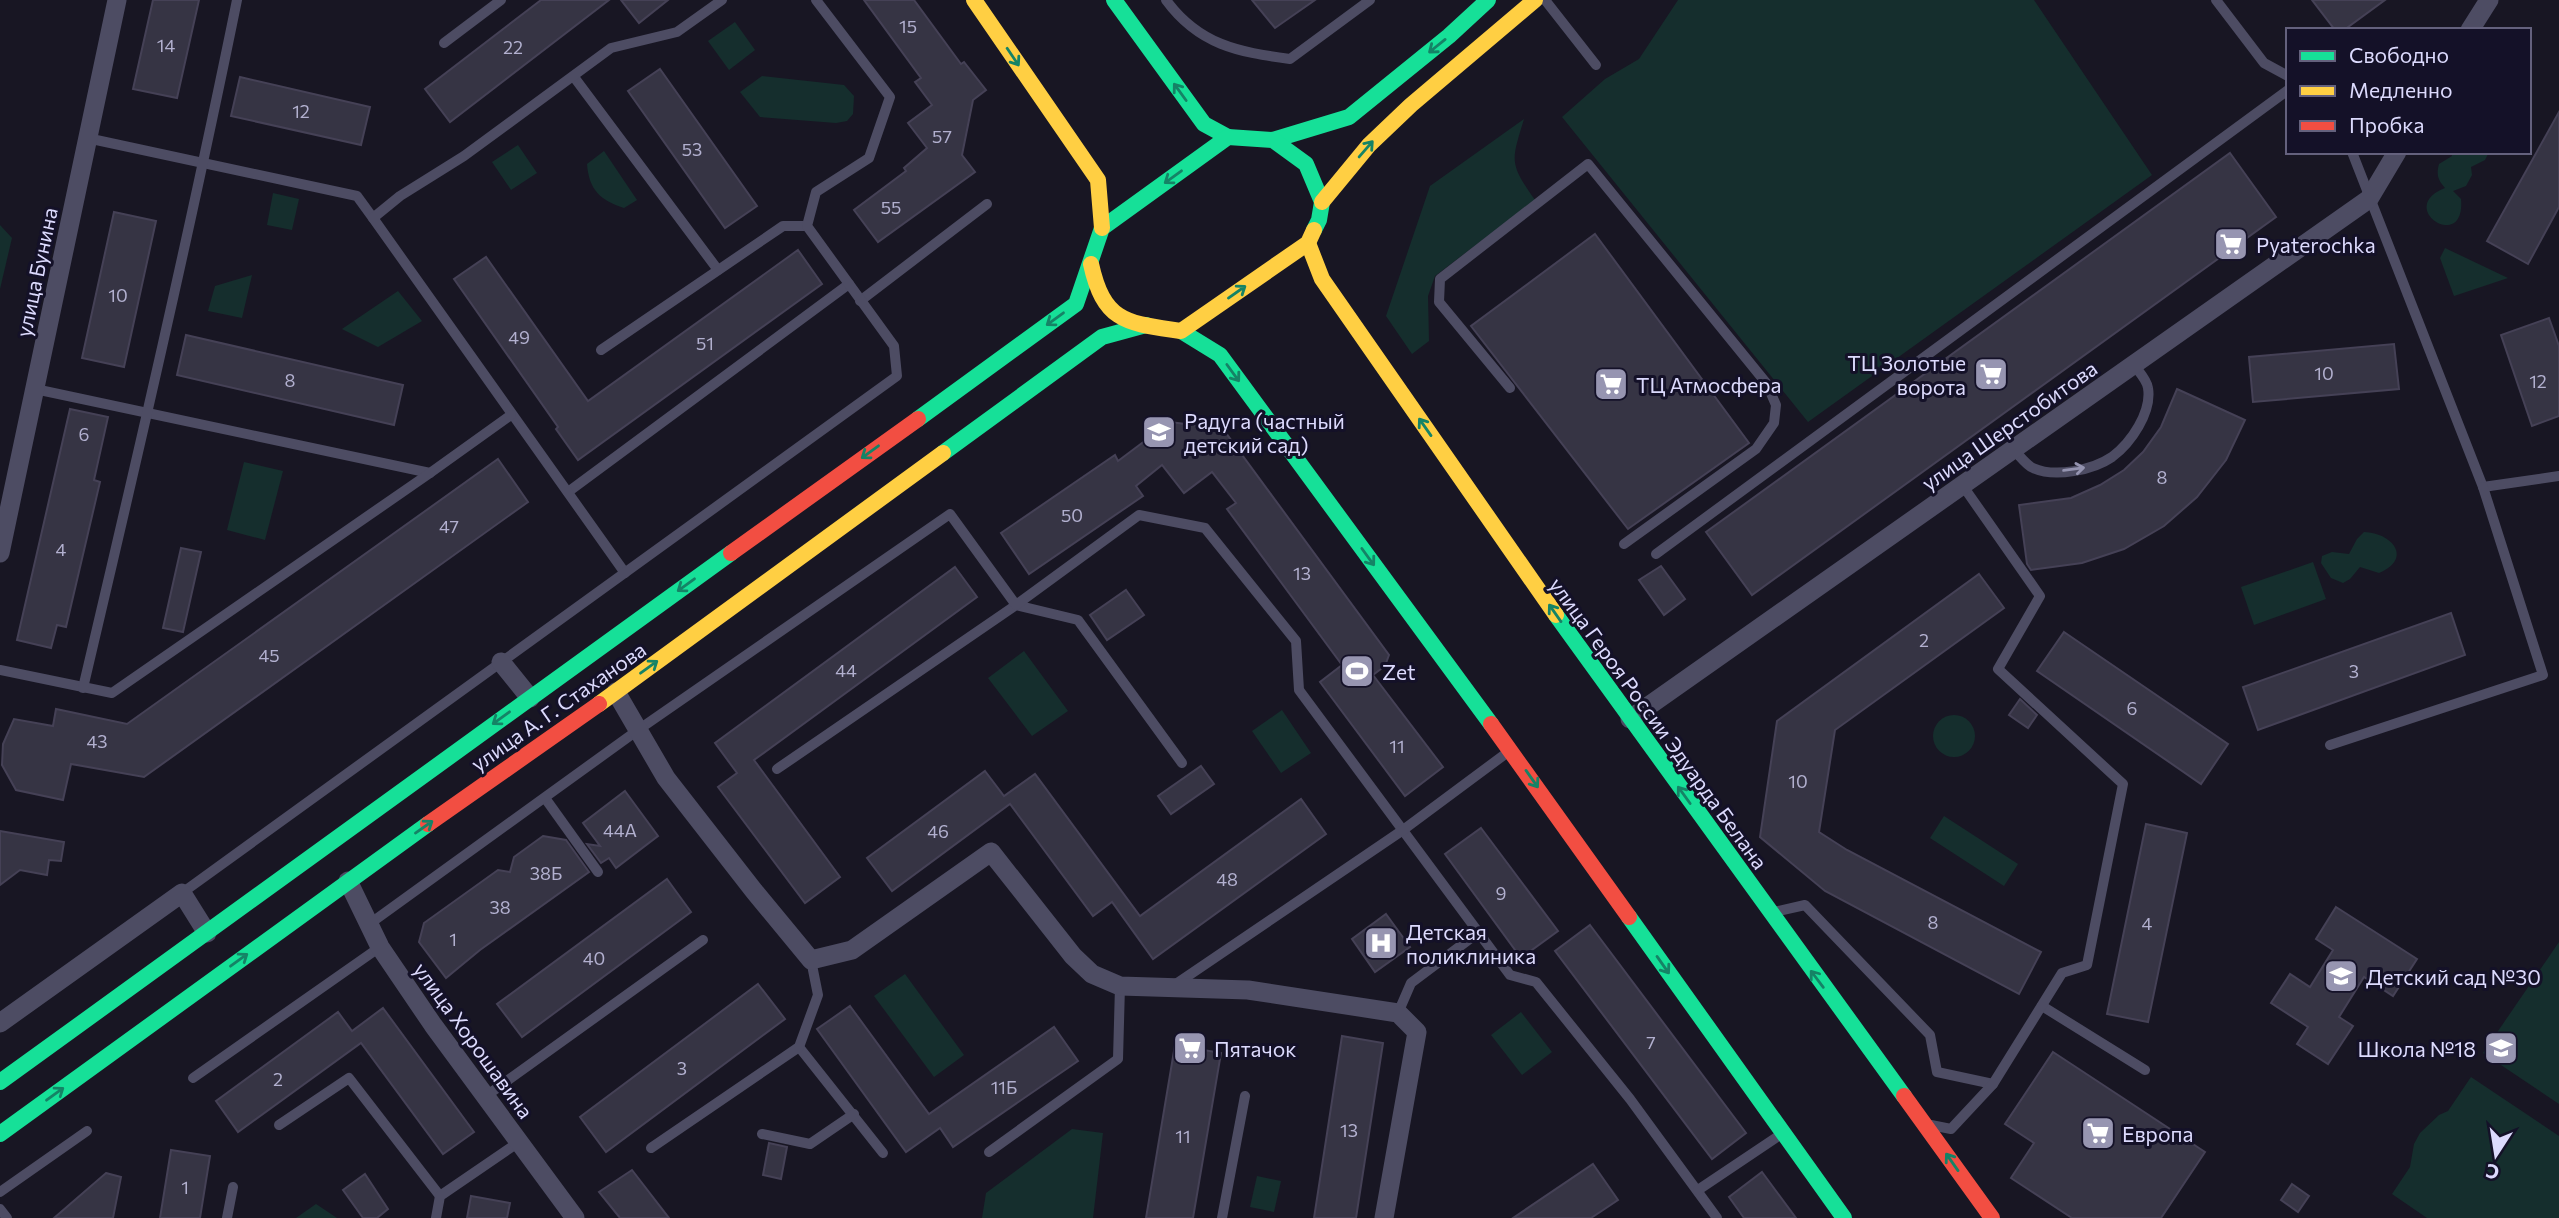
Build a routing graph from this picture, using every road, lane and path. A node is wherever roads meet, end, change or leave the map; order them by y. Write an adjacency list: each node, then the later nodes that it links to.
1 (117, 0): 22 (street, улица Бунина)
2 (237, 0): 26 (lane)
3 (501, 0): 16 (lane)
4 (722, 0): 19 (lane)
5 (816, 0): 31 (lane)
6 (974, 0): 32 (main road, one-way to 32)
7 (1114, 0): 21 (main road, one-way to 7)
8 (1166, 0): 9 (lane)
9 (1370, 0)
10 (1488, 0): 23 (main road, one-way to 23)
11 (1535, 0): 28 (main road, one-way to 11)
12 (1545, 0): 17 (lane)
13 (2216, 0): 18 (lane)
14 (2489, 0): 15 (street)
15 (2471, 28)
16 (443, 43)
17 (1596, 65)
18 (2286, 75)
19 (574, 77): 30 (lane); 35 (lane)
20 (2286, 91): 54 (lane)
21 (1228, 137): 23 (main road); 32 (main road, one-way to 32)
22 (87, 138): 26 (lane); 43 (street, улица Бунина)
23 (1273, 140): 28 (main road)
24 (2353, 154): 27 (lane)
25 (2396, 154): 27 (street, улица Шерстобитова)
26 (204, 163): 30 (lane); 44 (lane)
27 (2369, 199): 41 (street, улица Шерстобитова); 50 (lane)
28 (1322, 202): 33 (main road)
29 (987, 204): 37 (lane)
30 (373, 218): 45 (lane)
31 (807, 226): 35 (lane); 36 (lane)
32 (1102, 228): 34 (main road, улица А. Г. Стаханова)
33 (1308, 243): 39 (main road, one-way to 33); 62 (main road, улица Героя России Эдуарда Белана, one-way to 33)
34 (1091, 264): 38 (main road); 61 (main road, улица А. Г. Стаханова, one-way to 61)
35 (718, 270): 40 (lane)
36 (849, 284): 37 (lane); 51 (lane)
37 (860, 301): 55 (lane)
38 (1146, 325): 39 (main road); 60 (main road, улица А. Г. Стаханова, one-way to 38)
39 (1181, 331): 65 (main road, one-way to 65)
40 (601, 350)
41 (2134, 365): 46 (street, улица Шерстобитова); 46 (lane, one-way to 41)
42 (1510, 388): 52 (lane)
43 (34, 389): 44 (lane); 53 (street, улица Бунина)
44 (148, 414): 47 (lane); 59 (lane)
45 (511, 415): 47 (lane); 51 (lane)
46 (2014, 450): 49 (street, улица Шерстобитова)
47 (430, 473): 59 (lane)
48 (2559, 476): 50 (lane)
49 (1963, 486): 62 (street, улица Шерстобитова); 82 (lane)
50 (2483, 487): 64 (lane)
51 (568, 492): 55 (lane)
52 (1624, 544)
53 (0, 552)
54 (1656, 554)
55 (625, 573): 57 (lane)
56 (1016, 605): 63 (lane); 66 (lane); 67 (lane); 69 (lane)
57 (501, 662): 61 (street); 72 (lane)
58 (0, 670): 59 (lane)
59 (83, 688)
60 (616, 692): 63 (street); 71 (main road, улица А. Г. Стаханова, one-way to 60)
61 (530, 698): 76 (main road, улица А. Г. Стаханова, one-way to 76)
62 (1630, 719): 73 (main road, улица Героя России Эдуарда Белана, one-way to 62)
63 (638, 730): 68 (lane); 79 (street)
64 (2330, 745)
65 (1511, 751): 69 (lane); 96 (main road, one-way to 96)
66 (1182, 763)
67 (777, 769)
68 (545, 798): 70 (lane); 74 (lane)
69 (1403, 830): 75 (lane); 81 (lane)
70 (598, 872)
71 (348, 880): 74 (street, улица Хорошавина); 97 (main road, улица А. Г. Стаханова, one-way to 71)
72 (182, 893): 76 (street); 84 (street)
73 (1769, 913): 89 (lane); 93 (main road, улица Героя России Эдуарда Белана, one-way to 73)
74 (369, 925): 78 (street, улица Хорошавина)
75 (1479, 932): 83 (lane); 104 (lane)
76 (207, 933): 88 (main road, улица А. Г. Стаханова)
77 (703, 940): 90 (lane)
78 (380, 947): 87 (lane); 90 (street, улица Хорошавина)
79 (811, 960): 80 (street); 85 (lane)
80 (1120, 986): 81 (street); 101 (lane)
81 (1170, 988): 83 (street)
82 (2042, 1006): 86 (lane); 89 (lane)
83 (1398, 1013): 113 (street)
84 (0, 1023)
85 (799, 1048): 92 (lane); 100 (lane)
86 (2145, 1070)
87 (193, 1078)
88 (0, 1082)
89 (1993, 1084): 93 (lane)
90 (486, 1096): 99 (street, улица Хорошавина)
91 (1245, 1096): 112 (lane)
92 (853, 1114): 98 (lane); 102 (lane)
93 (1925, 1124): 116 (main road, улица Героя России Эдуарда Белана, one-way to 93)
94 (279, 1125): 106 (lane)
95 (87, 1131): 105 (lane)
96 (1783, 1133): 104 (lane); 115 (main road)
97 (0, 1134)
98 (762, 1134)
99 (519, 1142): 106 (lane); 111 (street, улица Хорошавина)
100 (651, 1148)
101 (989, 1152)
102 (883, 1153)
103 (233, 1186): 109 (lane)
104 (1698, 1190): 114 (lane)
105 (0, 1192)
106 (440, 1196): 110 (lane)
107 (0, 1209): 108 (lane)
108 (6, 1218)
109 (227, 1218)
110 (436, 1218)
111 (575, 1218)
112 (1222, 1218)
113 (1384, 1218)
114 (1717, 1218)
115 (1844, 1218)
116 (1992, 1218)

